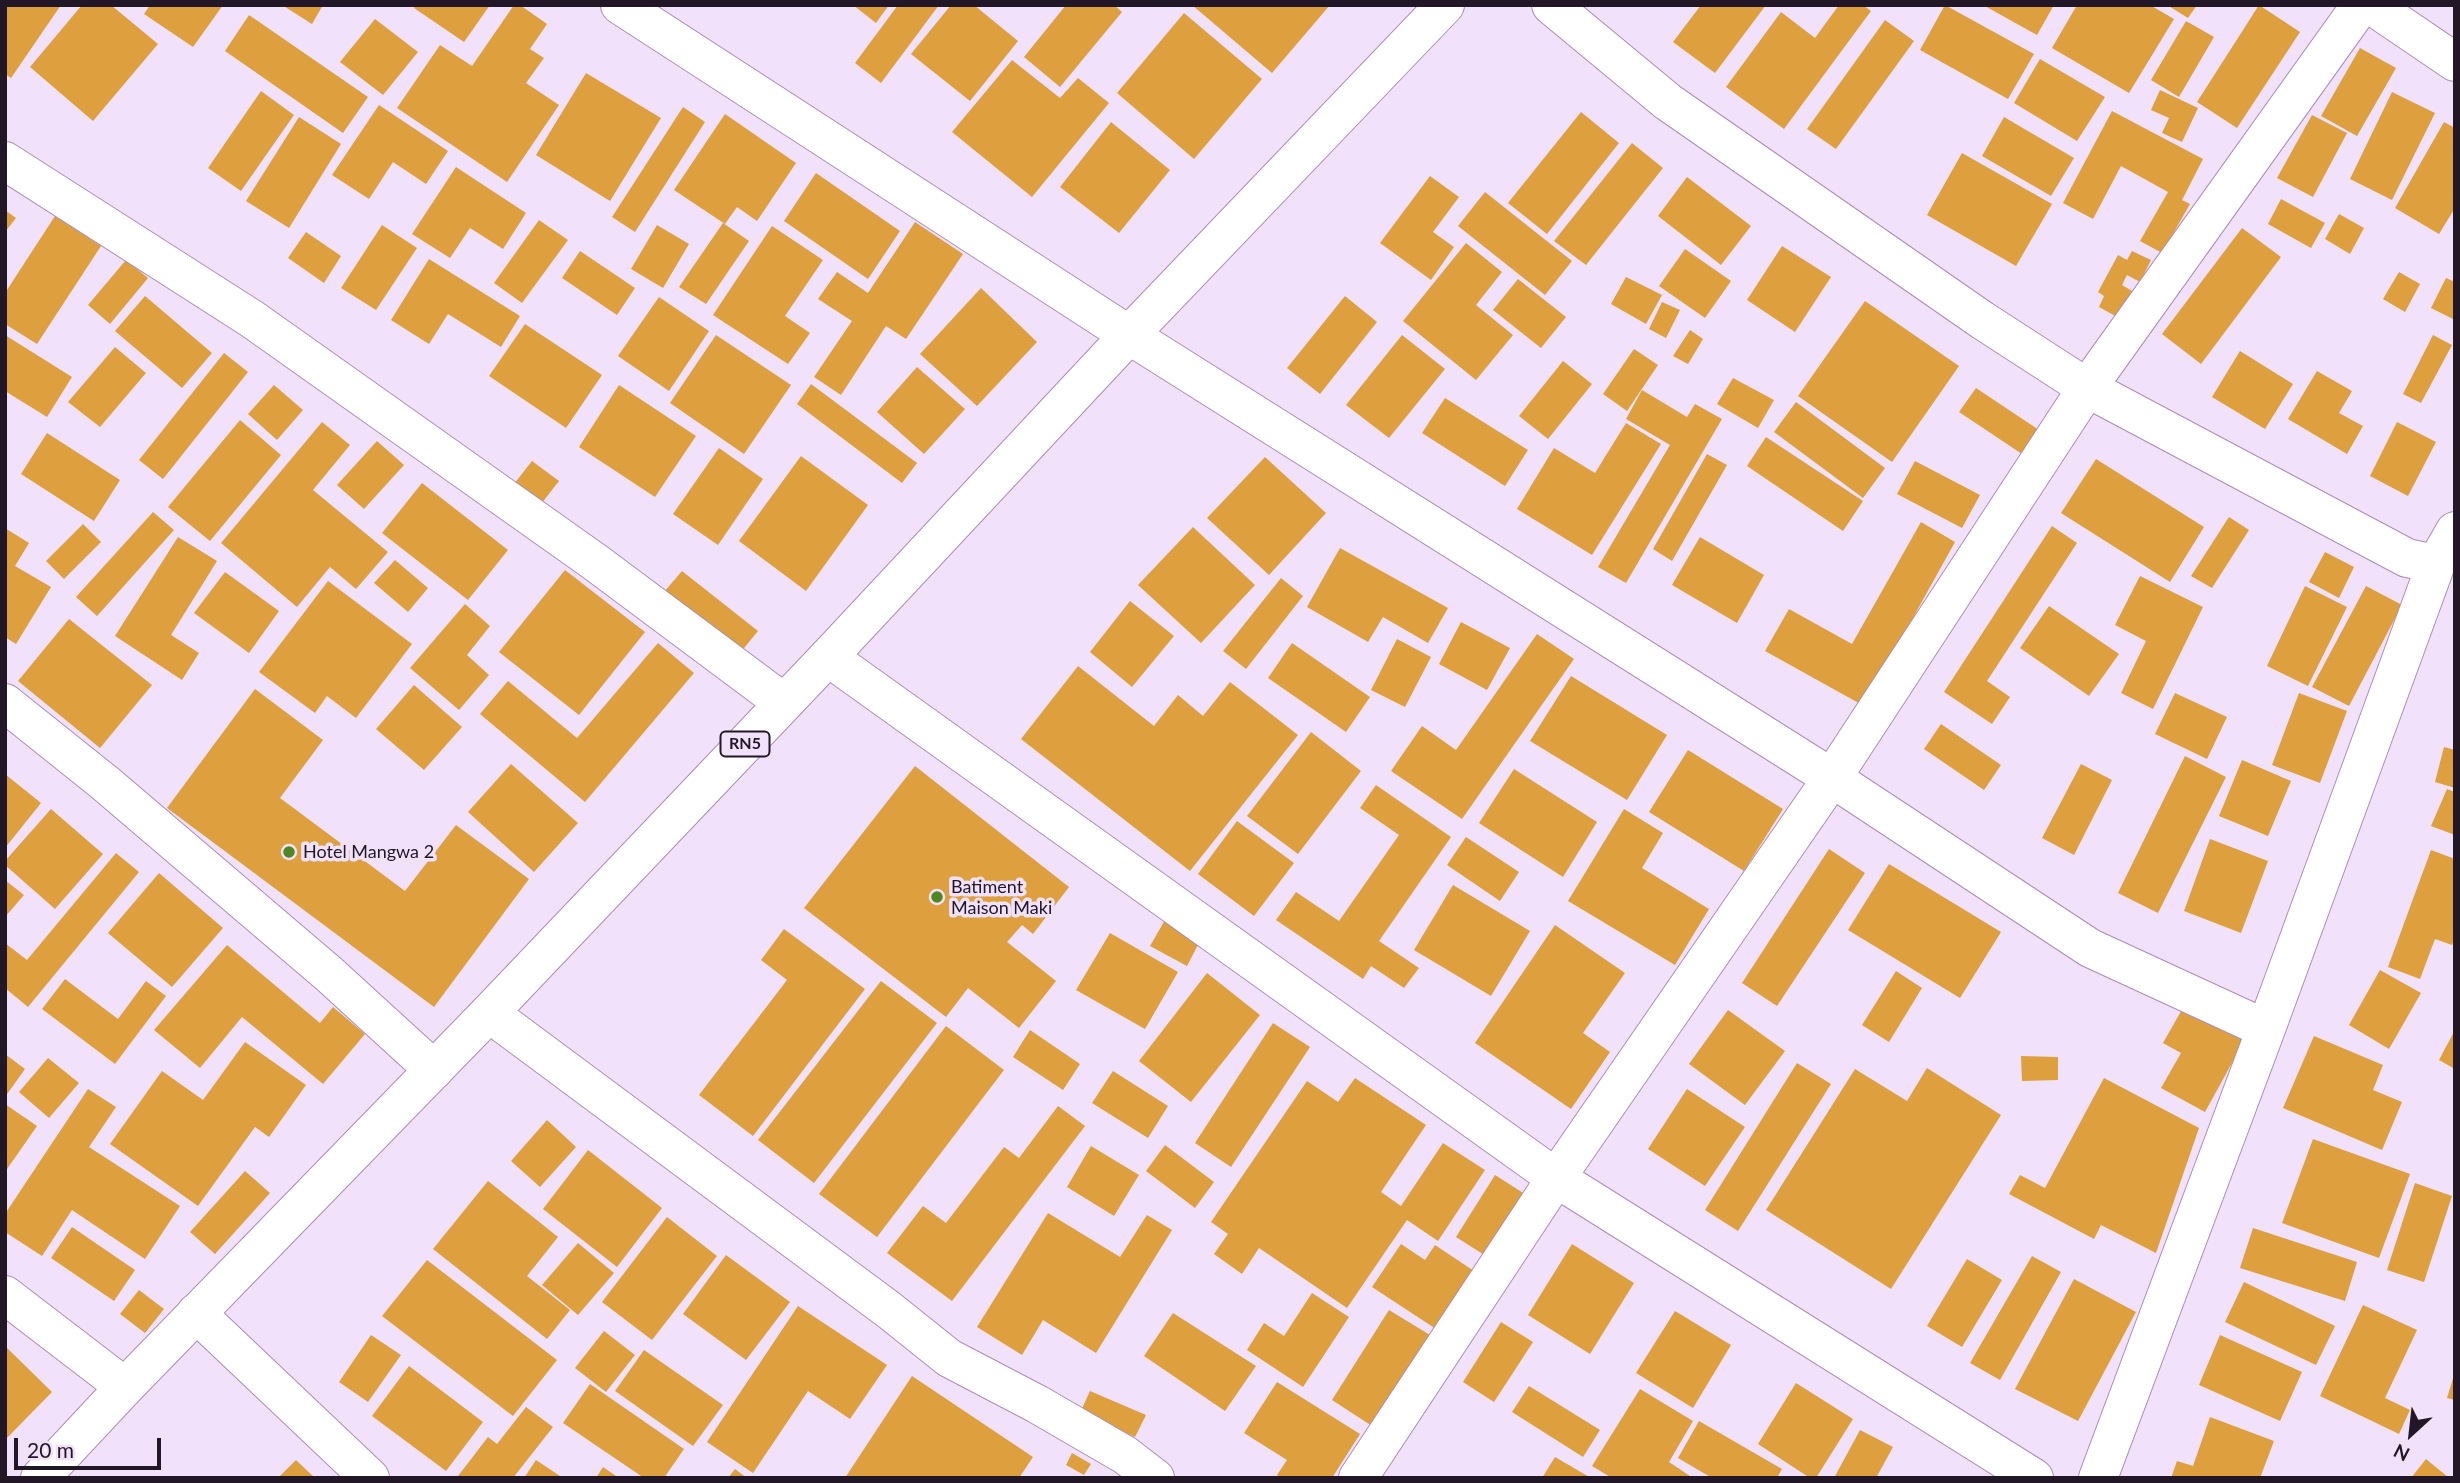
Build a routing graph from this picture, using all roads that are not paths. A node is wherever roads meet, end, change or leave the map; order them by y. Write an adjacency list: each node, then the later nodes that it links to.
1 (620, 5): 8 (main road)
2 (1551, 5): 9 (main road)
3 (2361, 5): 9 (main road)
4 (2371, 5): 6 (main road)
5 (1429, 11): 8 (main road, RN5)
6 (2455, 62)
7 (5, 161): 14 (main road)
8 (1129, 335): 12 (main road, RN5); 15 (main road)
9 (2087, 388): 11 (main road); 15 (main road)
10 (2455, 531): 11 (main road)
11 (2436, 565): 17 (main road)
12 (828, 657): 14 (main road, RN5); 19 (main road)
13 (5, 703): 18 (main road)
14 (784, 703): 16 (main road, RN5)
15 (1832, 778): 17 (main road); 19 (main road)
16 (489, 1013): 18 (main road, RN5); 25 (main road)
17 (2266, 1028): 28 (main road)
18 (434, 1070): 21 (main road, RN5)
19 (1556, 1178): 26 (main road); 27 (main road)
20 (5, 1295): 22 (main road)
21 (196, 1313): 22 (main road, RN5); 24 (main road)
22 (125, 1387): 23 (main road, RN5)
23 (40, 1478)
24 (370, 1478)
25 (1155, 1478)
26 (1358, 1478)
27 (2034, 1478)
28 (2098, 1478)

